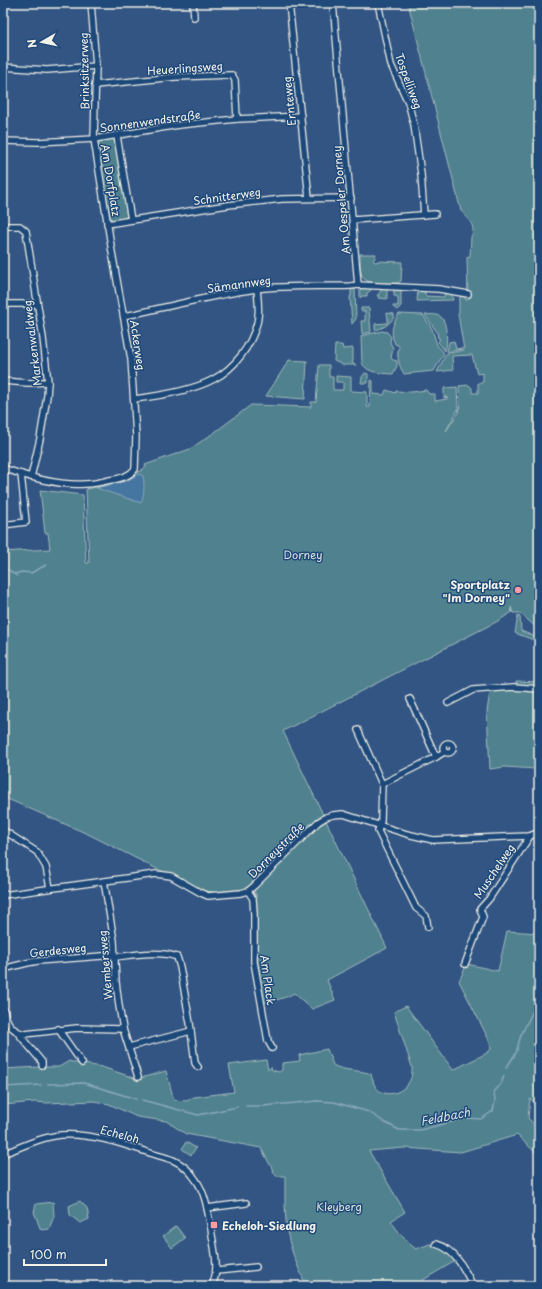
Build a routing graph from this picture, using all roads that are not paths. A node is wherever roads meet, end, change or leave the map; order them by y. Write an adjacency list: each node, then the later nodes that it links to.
1 (91, 3): 7 (street, Brinksitzerweg)
2 (193, 3): 6 (street)
3 (289, 3): 10 (street, Ernteweg)
4 (333, 3): 16 (street, Am Oespeler Dorney)
5 (378, 3): 18 (street, Tospelliweg)
6 (194, 16)
7 (96, 66): 8 (street); 9 (street, Brinksitzerweg)
8 (3, 67)
9 (95, 85): 11 (street, Heuerlingsweg); 13 (street, Brinksitzerweg)
10 (301, 116): 11 (street, Sonnenwendstraße); 15 (street, Ernteweg)
11 (237, 119): 12 (street, Sonnenwendstraße)
12 (117, 136): 13 (street, Sonnenwendstraße); 19 (street, Am Dorfplatz)
13 (94, 139): 14 (street, Sonnenwendstraße); 21 (street, Am Dorfplatz)
14 (3, 141)
15 (309, 198): 16 (street, Schnitterweg); 19 (street, Schnitterweg)
16 (351, 198): 20 (street, Am Oespeler Dorney)
17 (435, 214): 18 (street)
18 (424, 215): 20 (street)
19 (131, 220): 21 (street, Schnitterweg)
20 (353, 220): 23 (street, Am Oespeler Dorney)
21 (107, 224): 28 (street, Ackerweg)
22 (3, 226): 27 (street, Markenwaldweg)
23 (358, 285): 24 (street, Sämannweg); 25 (street)
24 (257, 289): 28 (street, Sämannweg); 31 (street)
25 (468, 294)
26 (3, 304): 27 (street)
27 (37, 304): 30 (street, Markenwaldweg)
28 (124, 316): 31 (street, Ackerweg)
29 (3, 382): 30 (street)
30 (48, 382): 34 (street, Markenwaldweg)
31 (134, 399): 34 (street, Ackerweg)
32 (3, 468): 33 (street)
33 (21, 474): 34 (street); 35 (street)
34 (31, 477)
35 (3, 525)
36 (539, 689): 38 (street)
37 (410, 699): 41 (street)
38 (448, 703)
39 (358, 730): 42 (street)
40 (444, 752): 41 (street)
41 (436, 757): 42 (street)
42 (382, 784): 43 (street)
43 (380, 826): 46 (street, Dorneystraße); 49 (street, Dorneystraße); 51 (street)
44 (3, 830): 48 (street)
45 (539, 832): 46 (street, Dorneystraße)
46 (530, 836): 53 (street, Muschelweg)
47 (104, 881): 48 (street, Dorneystraße); 49 (street, Dorneystraße); 52 (street, Wembersweg)
48 (50, 888): 50 (street, Dorneystraße)
49 (248, 891): 62 (street, Am Plack)
50 (3, 895)
51 (428, 927)
52 (115, 956): 54 (street, Gerdesweg); 58 (street, Wembersweg); 59 (street, Gerdesweg)
53 (466, 964)
54 (3, 969)
55 (3, 1008): 56 (street)
56 (6, 1025): 60 (street)
57 (58, 1029): 58 (street); 60 (street); 63 (street)
58 (123, 1029): 61 (street, Wembersweg)
59 (191, 1031): 61 (street); 65 (street, Gerdesweg)
60 (17, 1032): 64 (street)
61 (129, 1047): 66 (street, Wembersweg)
62 (272, 1048)
63 (82, 1063)
64 (42, 1065)
65 (198, 1066)
66 (138, 1077)
67 (3, 1154): 69 (street, Echeloh)
68 (246, 1203): 69 (street)
69 (207, 1208): 72 (street, Echeloh)
70 (436, 1244): 74 (street)
71 (256, 1267): 72 (street)
72 (217, 1271): 73 (street, Echeloh)
73 (212, 1286)
74 (473, 1286)

